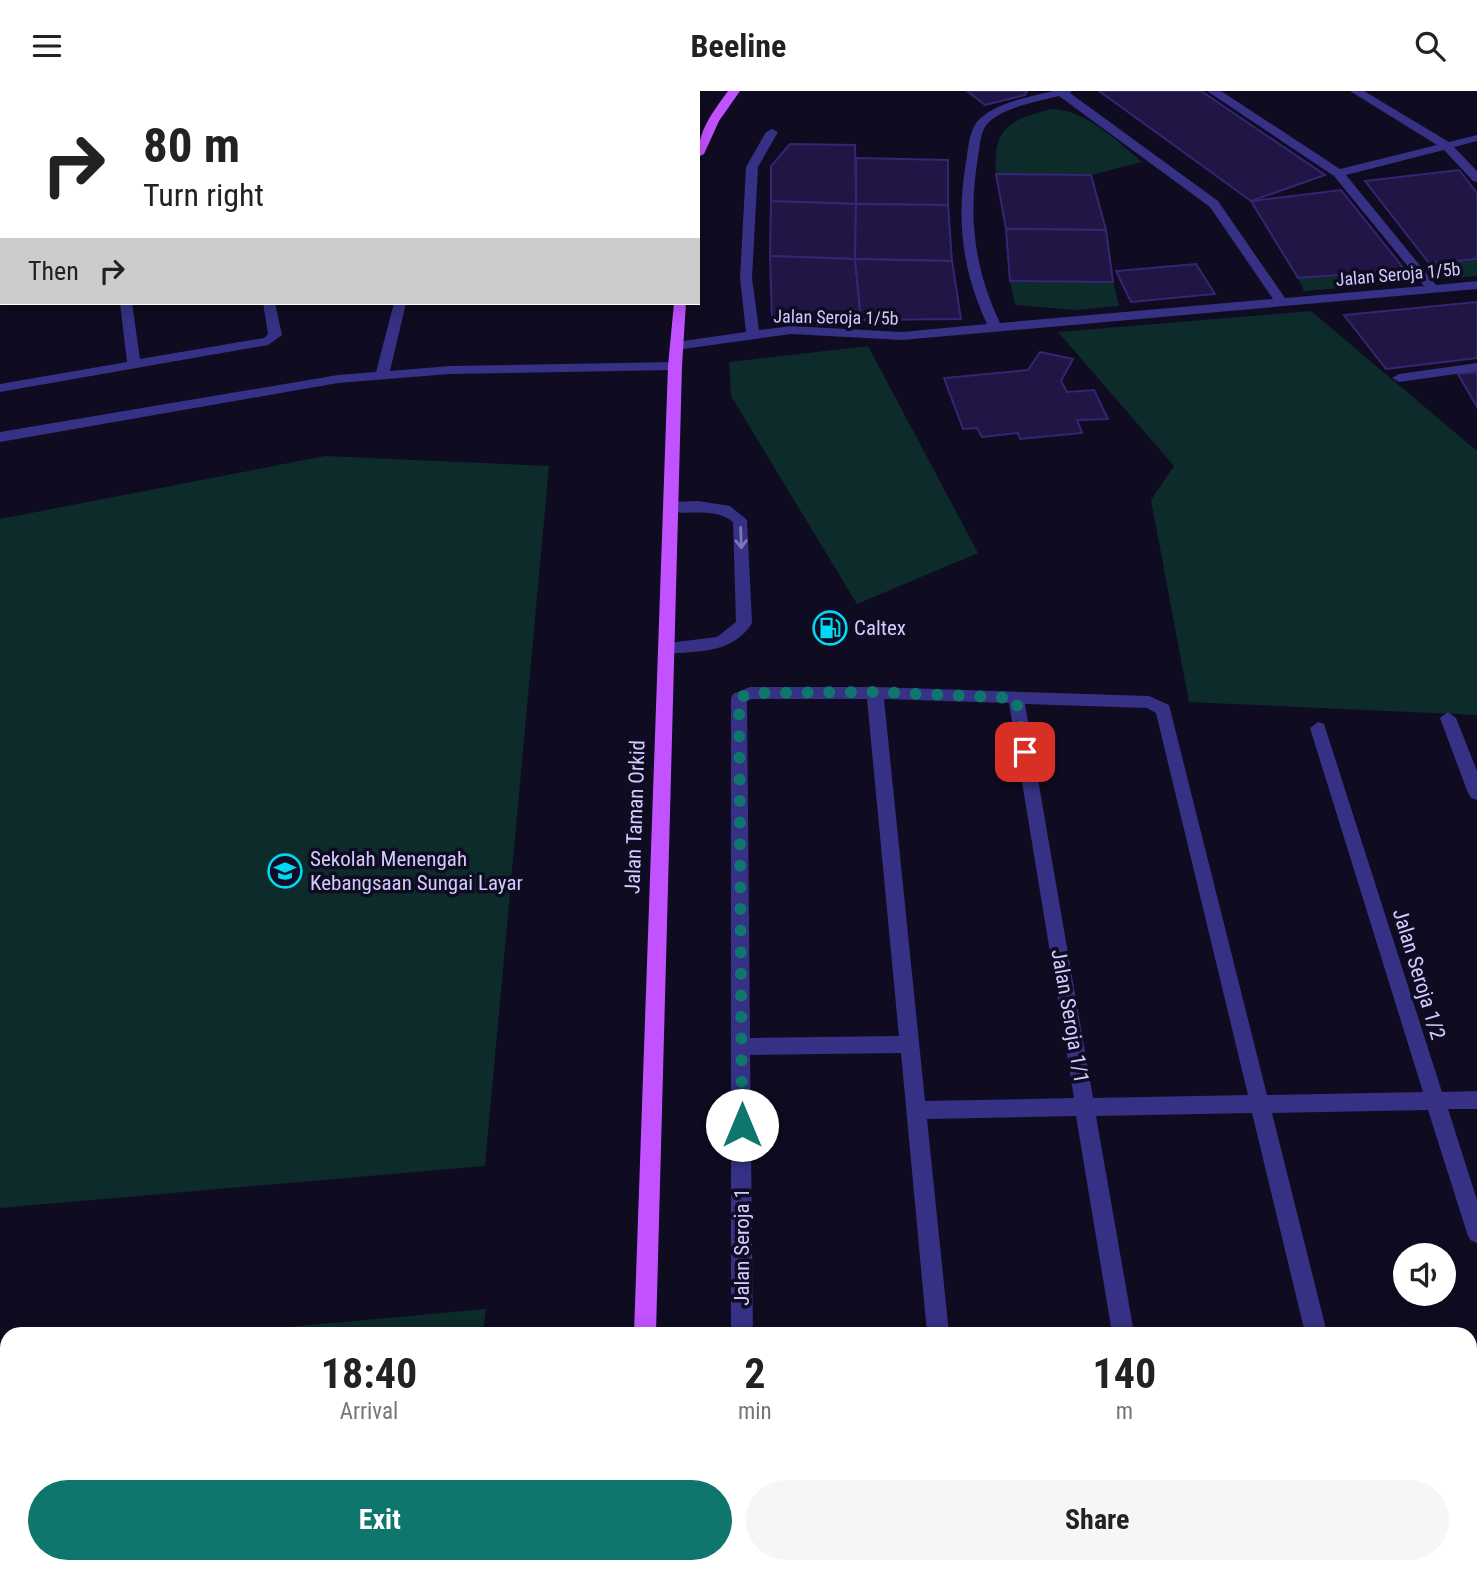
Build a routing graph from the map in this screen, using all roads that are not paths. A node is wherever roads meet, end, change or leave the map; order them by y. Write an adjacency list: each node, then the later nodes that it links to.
1 (734, 91): 8 (main road)
2 (1213, 91): 9 (street)
3 (1356, 91): 7 (street)
4 (1062, 92): 13 (street); 18 (street)
5 (772, 132): 19 (street)
6 (1477, 138): 7 (street)
7 (1446, 145): 9 (street); 10 (street)
8 (700, 150)
9 (1338, 173): 12 (street)
10 (1477, 179)
11 (1477, 285): 12 (street, Jalan Seroja 1/5b)
12 (1433, 289): 13 (street, Jalan Seroja 1/5b)
13 (1281, 302): 18 (street, Jalan Seroja 1/5b)
14 (126, 305): 21 (street)
15 (269, 305): 21 (street)
16 (400, 305): 24 (street)
17 (680, 305): 20 (main road, Jalan Taman Orkid)
18 (995, 327): 19 (street, Jalan Seroja 1/5b)
19 (753, 334): 20 (street, Jalan Seroja 1/5b)
20 (676, 346): 22 (main road, Jalan Taman Orkid)
21 (134, 365): 26 (street)
22 (674, 366): 24 (street); 28 (main road, Jalan Taman Orkid)
23 (1477, 367): 25 (street)
24 (382, 375): 27 (street)
25 (1399, 378)
26 (0, 388)
27 (0, 437)
28 (670, 507): 29 (main road, Jalan Taman Orkid); 29 (street, one-way to 29)
29 (666, 648): 43 (main road, Jalan Taman Orkid)
30 (875, 692): 31 (street); 35 (street); 36 (street, Jalan Seroja 1)
31 (1016, 698): 39 (street); 40 (street, Jalan Seroja 1/1)
32 (1448, 718): 34 (street)
33 (1318, 728): 38 (street, Jalan Seroja 1/2)
34 (1477, 793)
35 (909, 1044): 36 (street); 41 (street)
36 (742, 1047): 44 (street, Jalan Seroja 1)
37 (1477, 1100): 38 (street)
38 (1435, 1101): 39 (street); 42 (street, Jalan Seroja 1/2)
39 (1259, 1104): 40 (street); 47 (street)
40 (1085, 1108): 41 (street); 46 (street, Jalan Seroja 1/1)
41 (916, 1110): 45 (street)
42 (1477, 1233)
43 (645, 1327)
44 (743, 1327)
45 (936, 1327)
46 (1122, 1327)
47 (1315, 1327)

